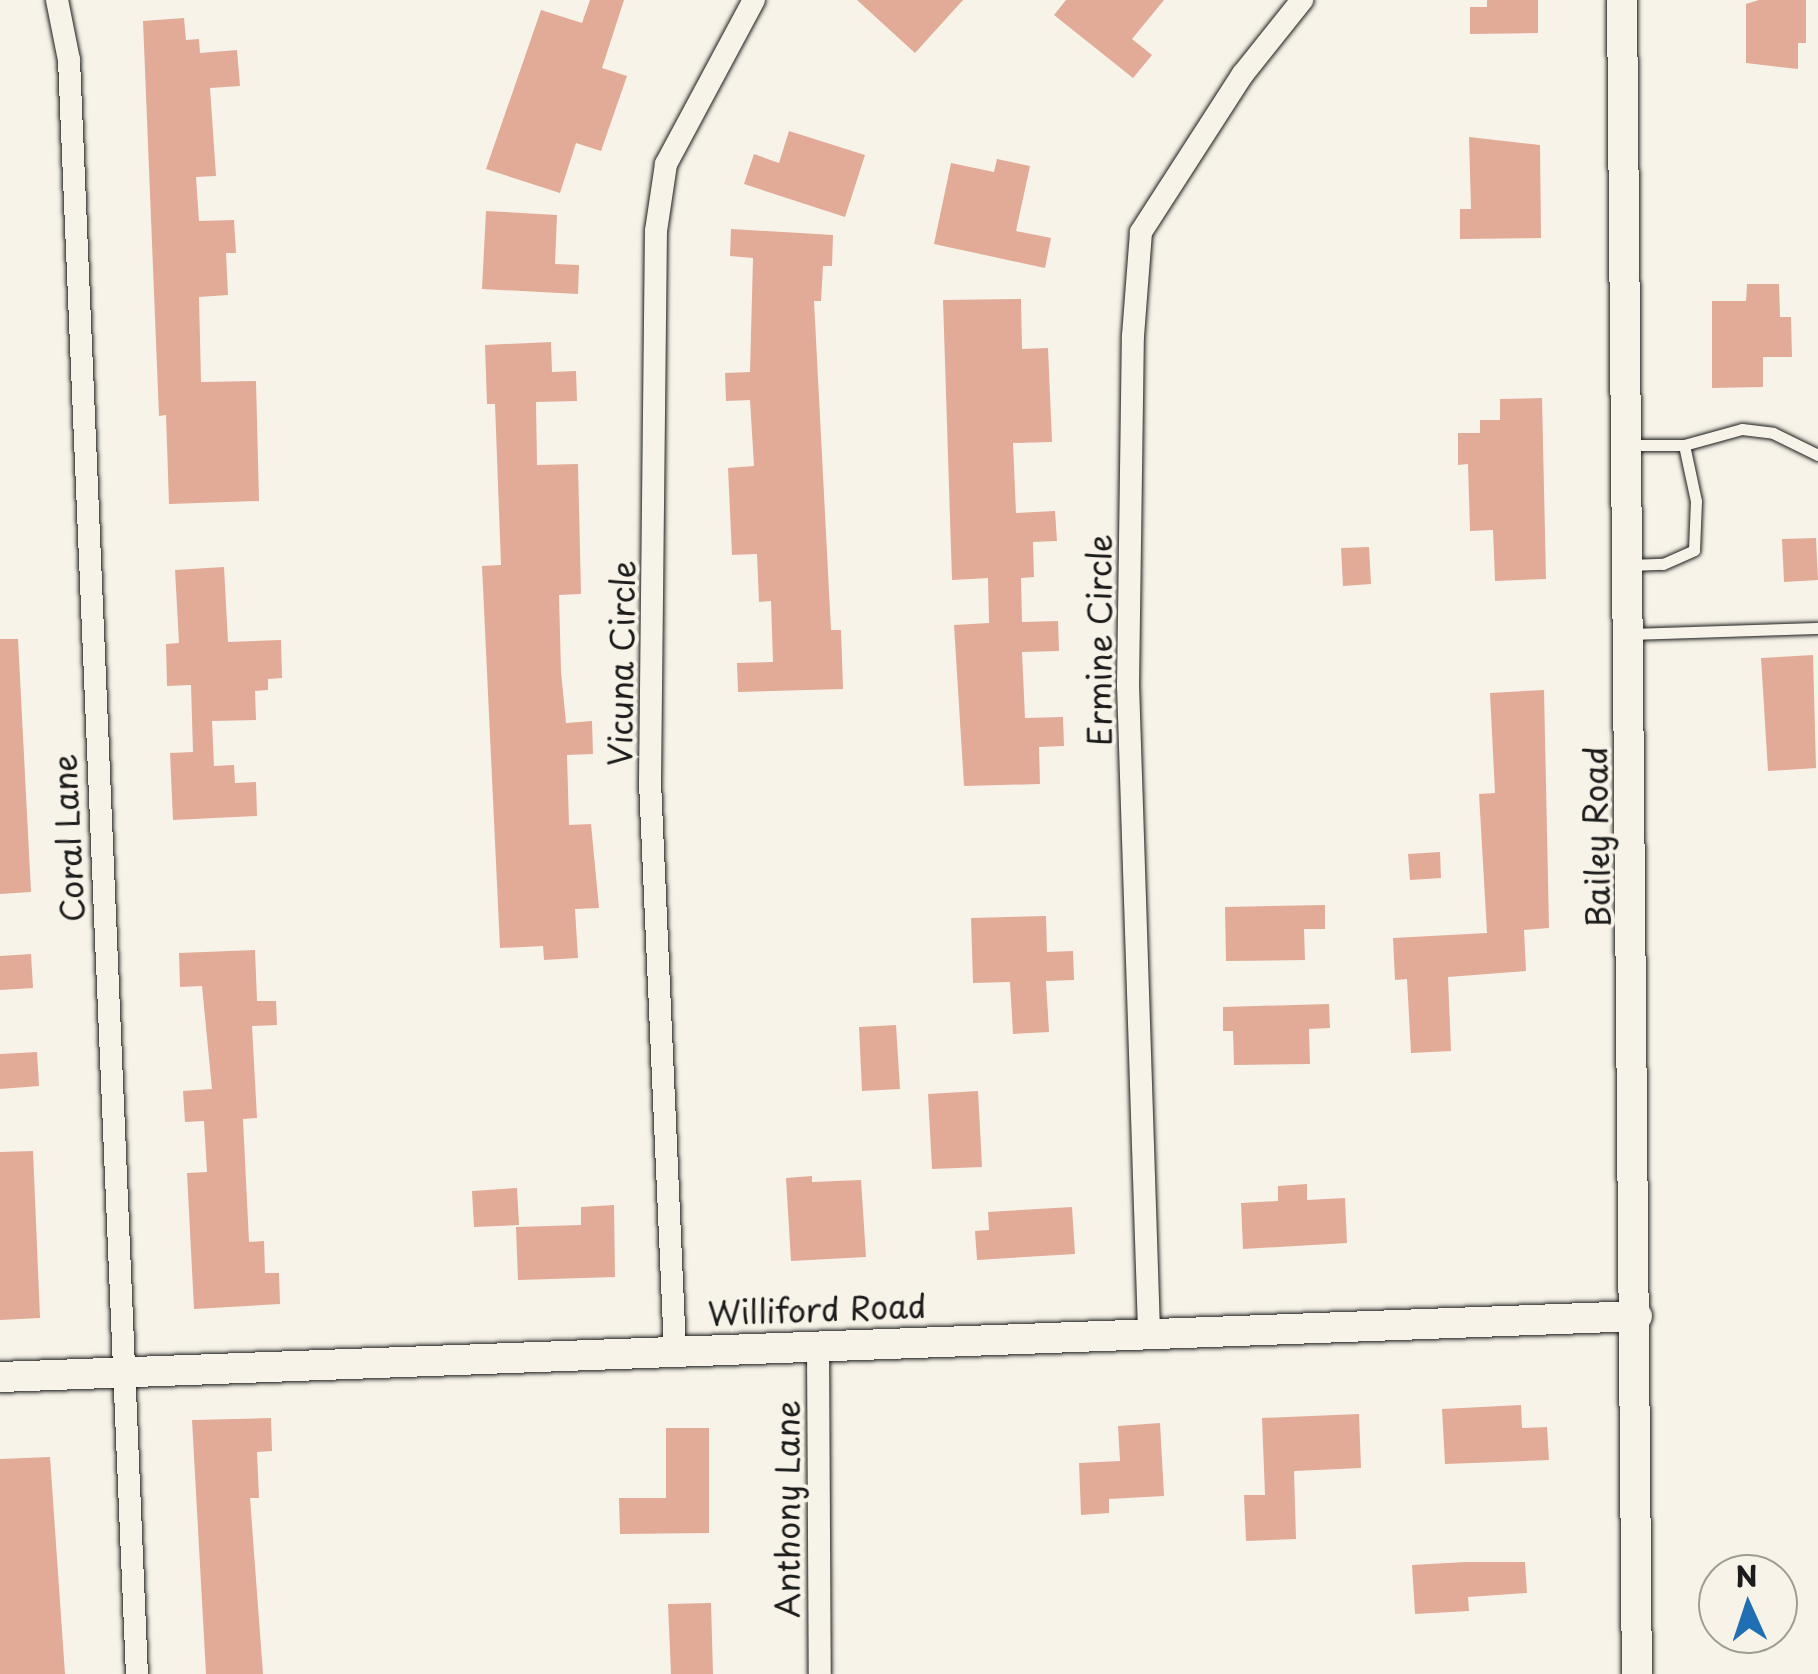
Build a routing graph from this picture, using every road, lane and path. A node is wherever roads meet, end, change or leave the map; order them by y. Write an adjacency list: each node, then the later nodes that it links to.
1 (57, 0): 15 (street, Coral Lane)
2 (754, 0): 14 (street, Vicuna Circle)
3 (1302, 0): 12 (street, Ermine Circle)
4 (1622, 0): 6 (street, Bailey Road)
5 (1684, 445): 6 (lane); 7 (lane); 8 (lane)
6 (1623, 446): 8 (street, Bailey Road)
7 (1818, 455)
8 (1627, 564): 10 (street, Bailey Road)
9 (1818, 628): 10 (lane)
10 (1628, 634): 11 (street, Bailey Road)
11 (1637, 1316): 12 (street, Williford Road); 19 (street, Bailey Road)
12 (1148, 1331): 13 (street, Williford Road)
13 (818, 1344): 14 (street, Williford Road); 18 (street, Anthony Lane)
14 (675, 1350): 15 (street, Williford Road)
15 (124, 1372): 16 (street, Williford Road); 17 (street, Coral Lane)
16 (0, 1376)
17 (137, 1674)
18 (820, 1674)
19 (1637, 1674)

